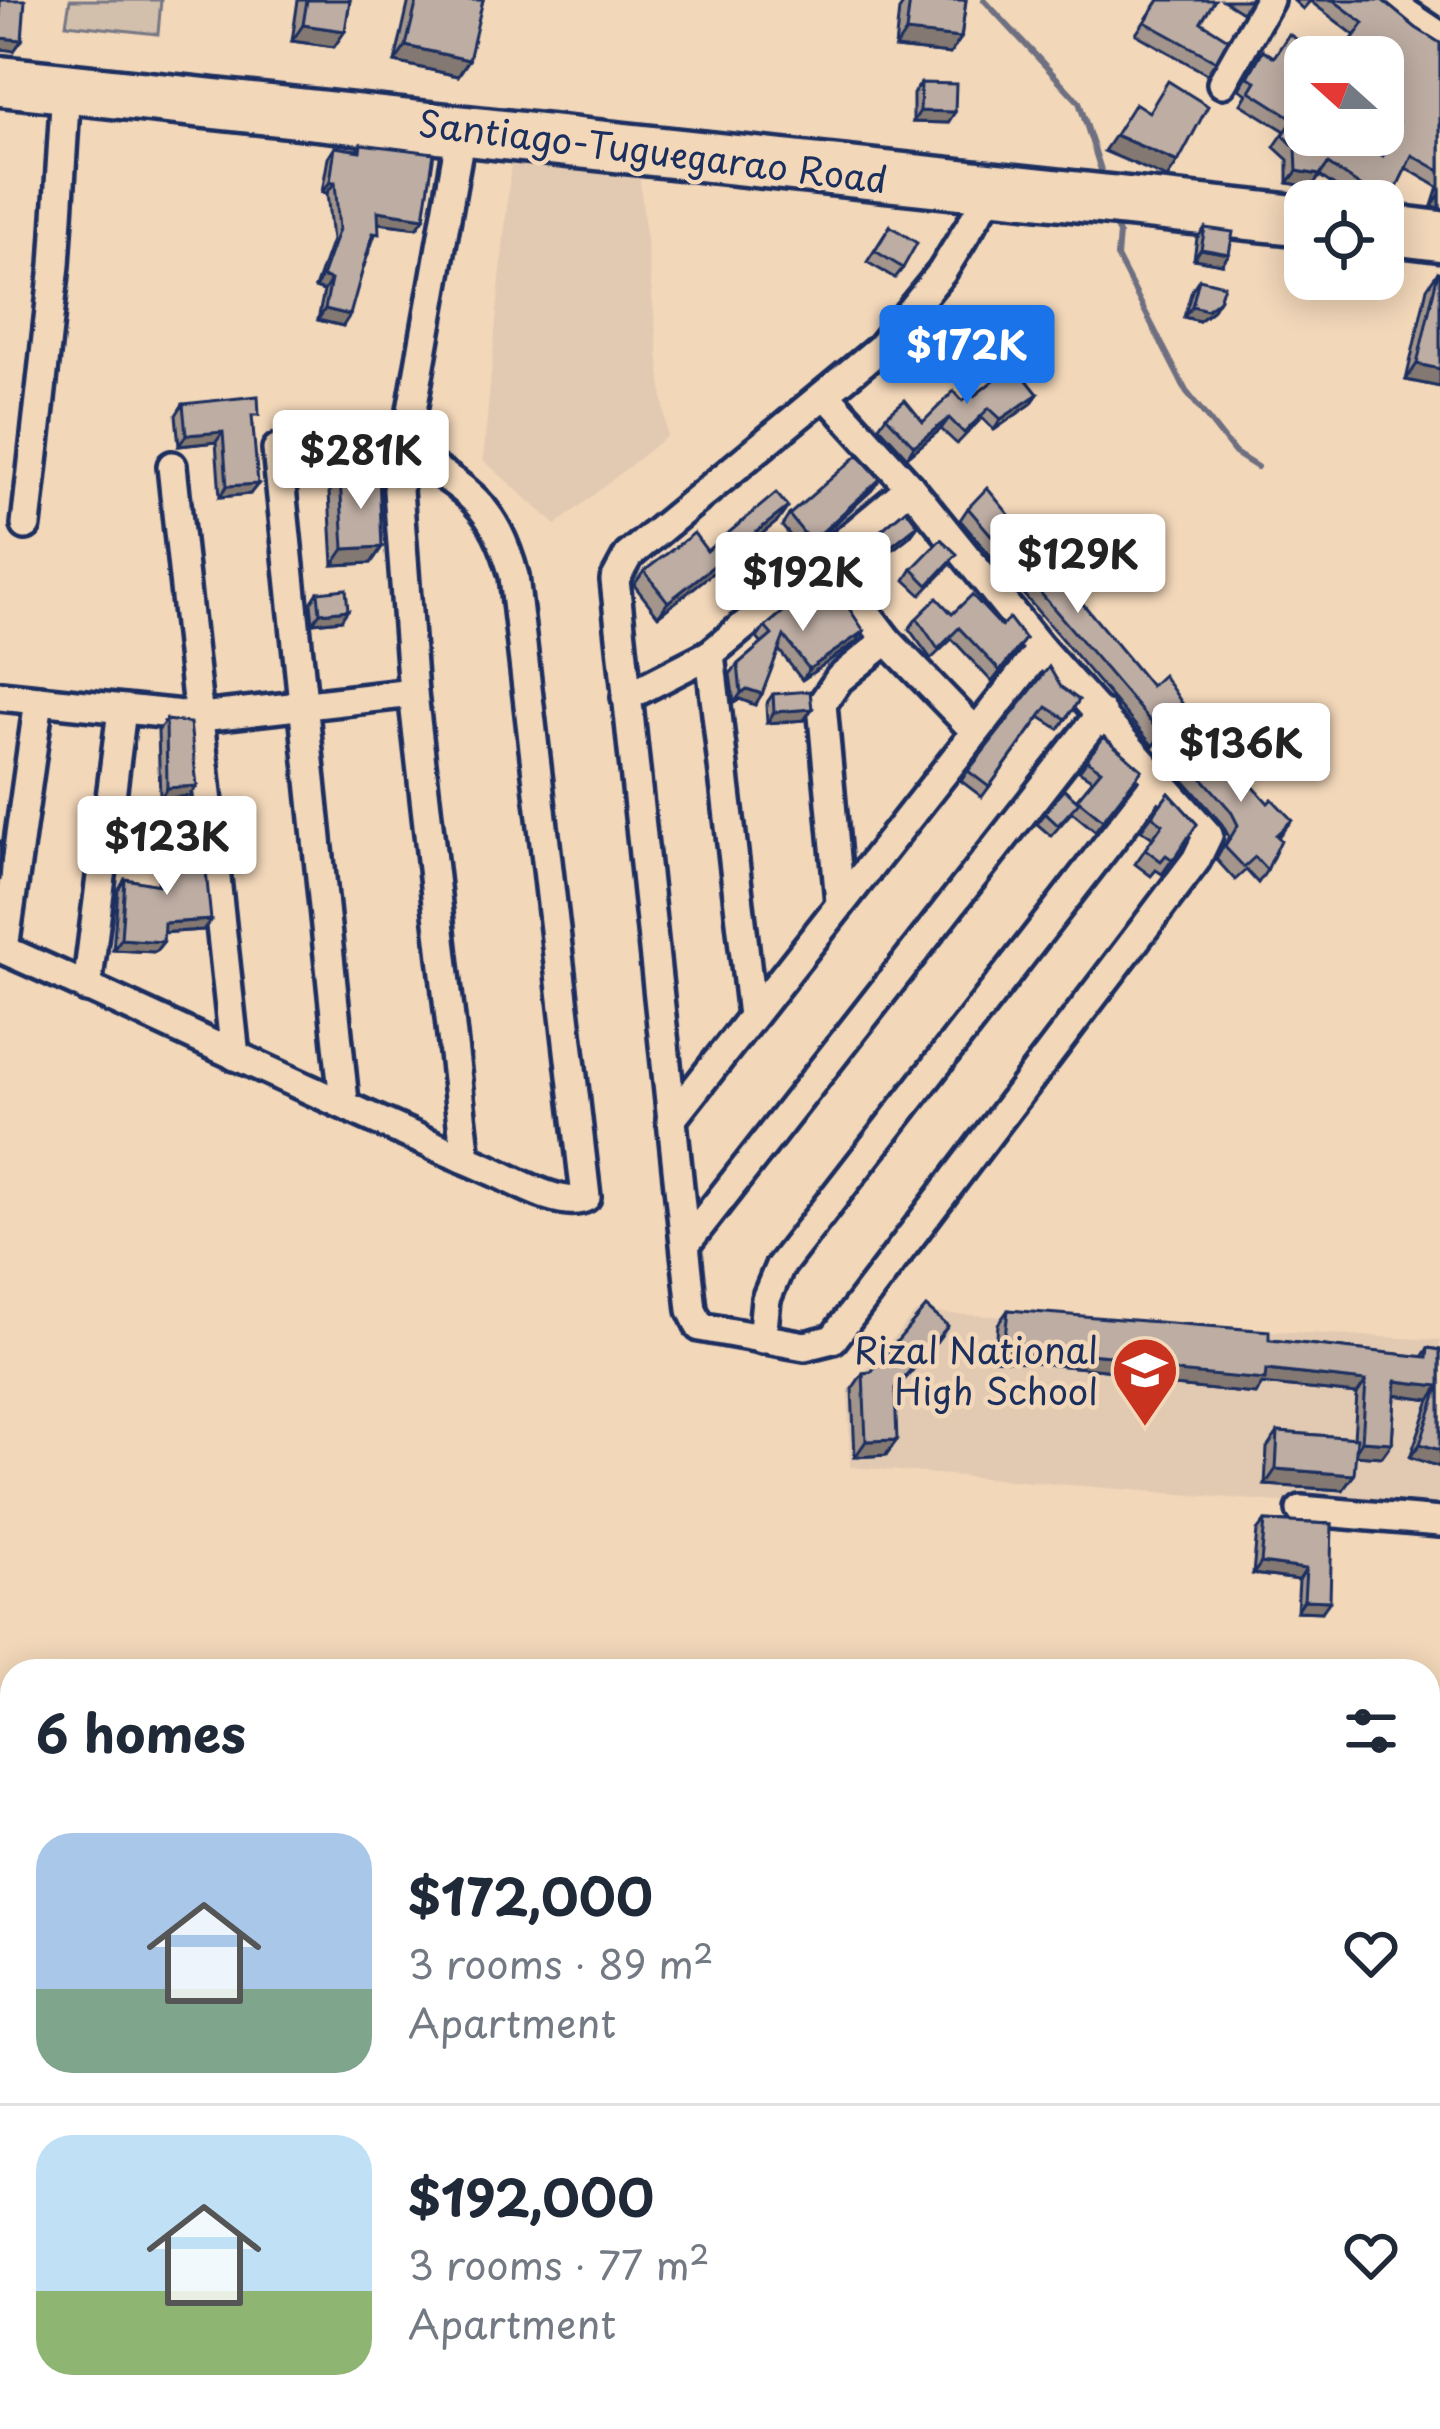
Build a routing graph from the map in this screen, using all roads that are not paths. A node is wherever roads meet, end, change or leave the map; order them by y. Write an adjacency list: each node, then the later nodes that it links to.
1 (1268, 0): 5 (street)
2 (1386, 0): 3 (street)
3 (1440, 36)
4 (0, 81): 6 (highway, Santiago-Tuguegarao Road)
5 (1222, 83)
6 (66, 88): 7 (highway, Santiago-Tuguegarao Road); 17 (street)
7 (462, 127): 8 (highway, Santiago-Tuguegarao Road); 14 (street)
8 (993, 189): 9 (highway, Santiago-Tuguegarao Road); 12 (street)
9 (1284, 219)
10 (1404, 232): 11 (highway)
11 (1440, 236)
12 (827, 395): 16 (street); 24 (street)
13 (277, 449): 26 (street)
14 (403, 450): 22 (street); 39 (street)
15 (172, 466): 29 (street)
16 (910, 487): 18 (street); 20 (street)
17 (26, 525)
18 (826, 560): 19 (street); 21 (street)
19 (887, 640): 30 (street); 32 (street)
20 (1041, 649): 28 (street); 30 (street)
21 (710, 654): 24 (street); 35 (street)
22 (413, 693): 26 (street); 39 (street)
23 (0, 696): 25 (street)
24 (626, 697): 38 (street)
25 (39, 700): 27 (street); 33 (street)
26 (302, 706): 29 (street); 37 (street)
27 (122, 710): 29 (street); 34 (street)
28 (1101, 713): 31 (street); 40 (street)
29 (201, 717): 36 (street)
30 (974, 730): 32 (street)
31 (1159, 778): 41 (street); 41 (street)
32 (840, 902): 35 (street)
33 (2, 949): 34 (street)
34 (87, 988): 36 (street)
35 (752, 1016): 38 (street)
36 (235, 1056): 37 (street)
37 (344, 1102): 39 (street)
38 (671, 1120): 40 (street)
39 (466, 1160)
40 (688, 1241): 41 (street)
41 (762, 1339)
42 (1301, 1510): 43 (street)
43 (1440, 1522)

